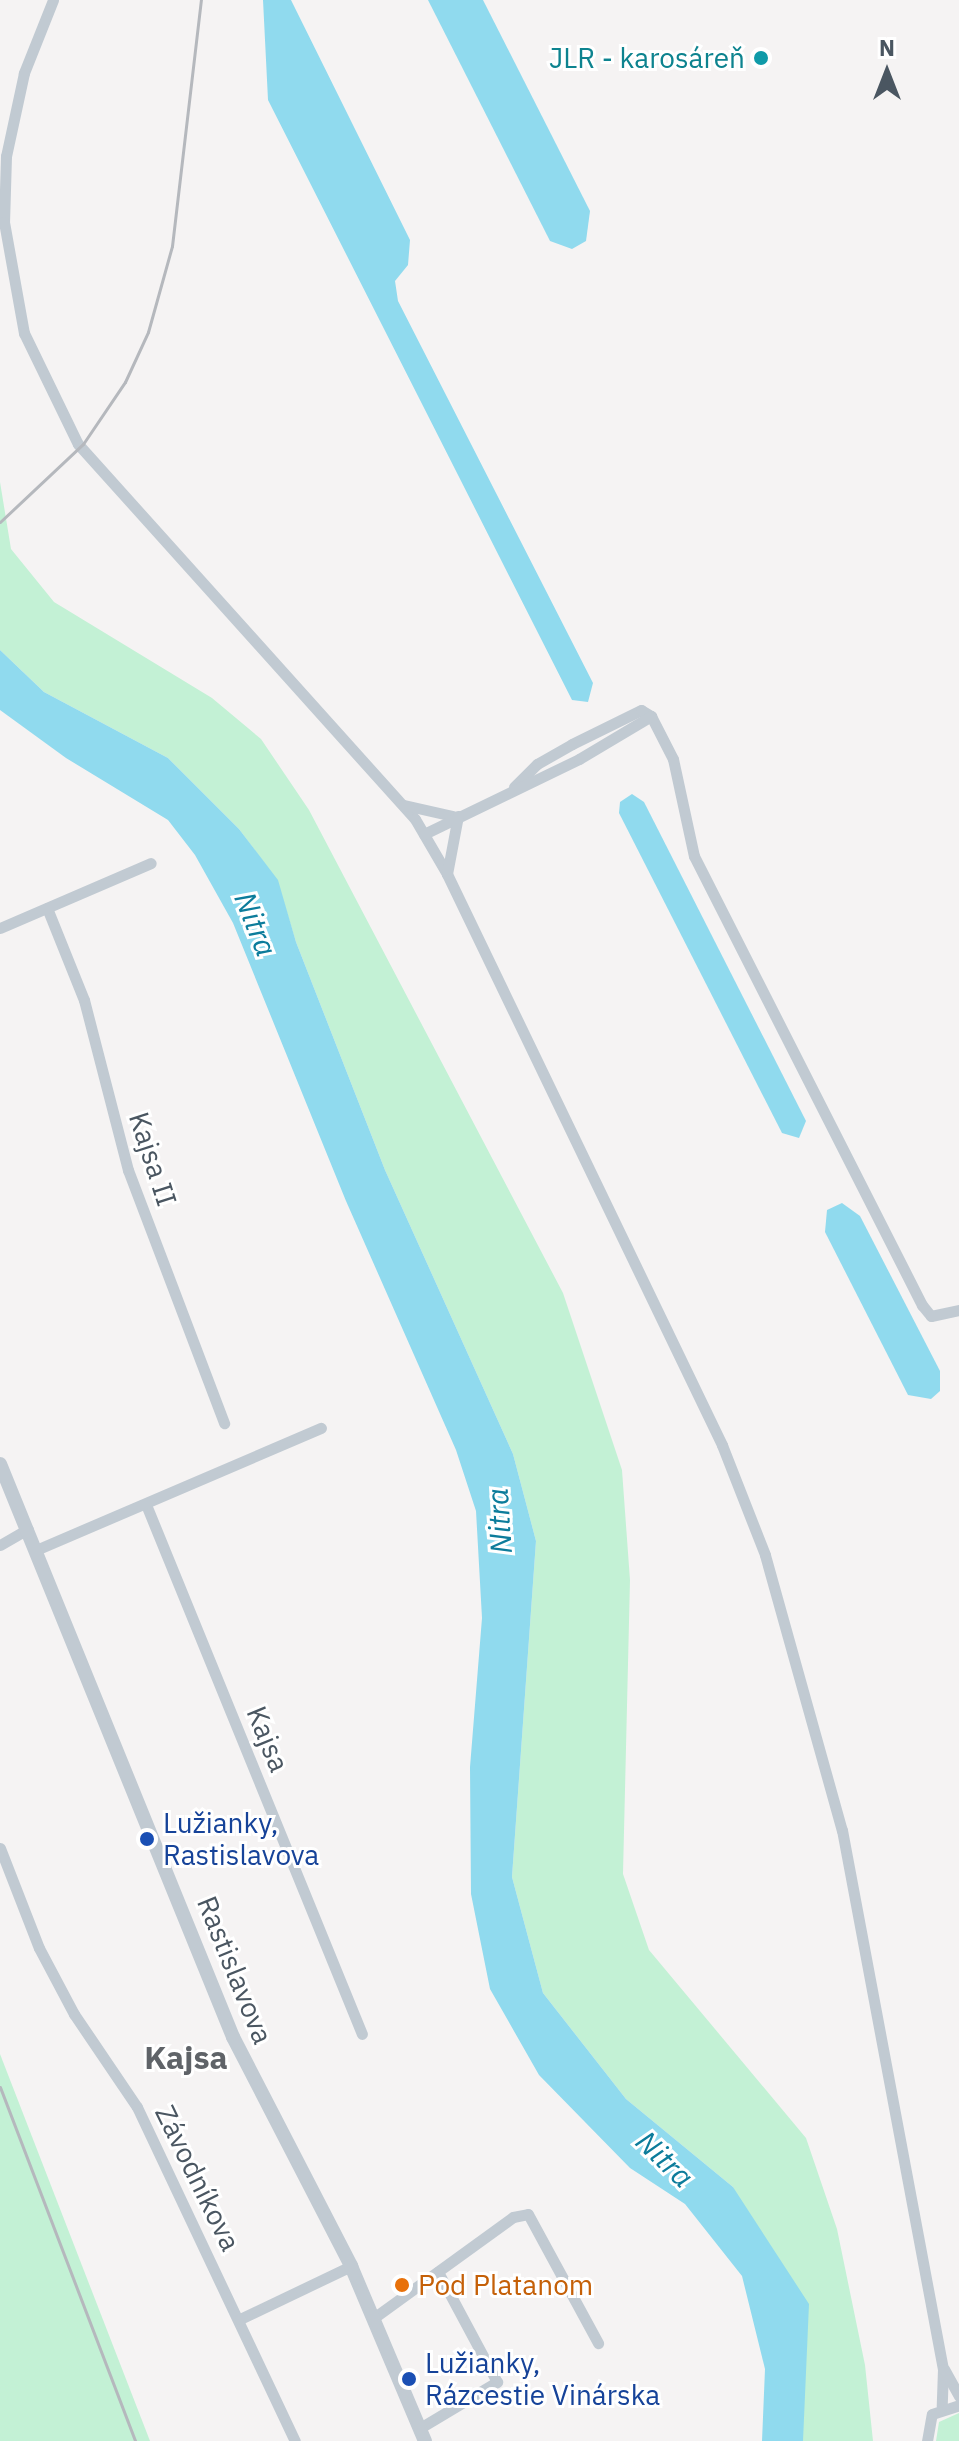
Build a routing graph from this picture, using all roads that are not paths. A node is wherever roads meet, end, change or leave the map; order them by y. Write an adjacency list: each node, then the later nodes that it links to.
1 (53, 0): 2 (street)
2 (404, 804): 3 (street); 4 (street)
3 (458, 816): 4 (street); 6 (street); 9 (street)
4 (424, 834): 6 (street)
5 (151, 863): 7 (street)
6 (447, 874): 24 (street)
7 (47, 908): 8 (street); 10 (street, Kajsa II)
8 (0, 928)
9 (959, 1310)
10 (224, 1423)
11 (321, 1428): 13 (street)
12 (0, 1464): 14 (street, Rastislavova)
13 (147, 1507): 16 (street); 18 (street, Kajsa)
14 (28, 1529): 15 (street); 16 (street, Rastislavova)
15 (0, 1545)
16 (36, 1550): 19 (street, Rastislavova)
17 (0, 1848): 22 (street, Závodníkova)
18 (362, 2034)
19 (351, 2266): 21 (street, Rastislavova); 22 (street)
20 (438, 2272): 21 (street); 23 (street); 28 (street)
21 (375, 2317): 28 (street, Rastislavova)
22 (240, 2319): 29 (street, Závodníkova)
23 (598, 2343)
24 (943, 2369): 25 (street); 27 (street)
25 (959, 2396)
26 (959, 2405): 27 (street)
27 (942, 2406): 30 (street)
28 (423, 2434)
29 (295, 2441)
30 (927, 2441)

